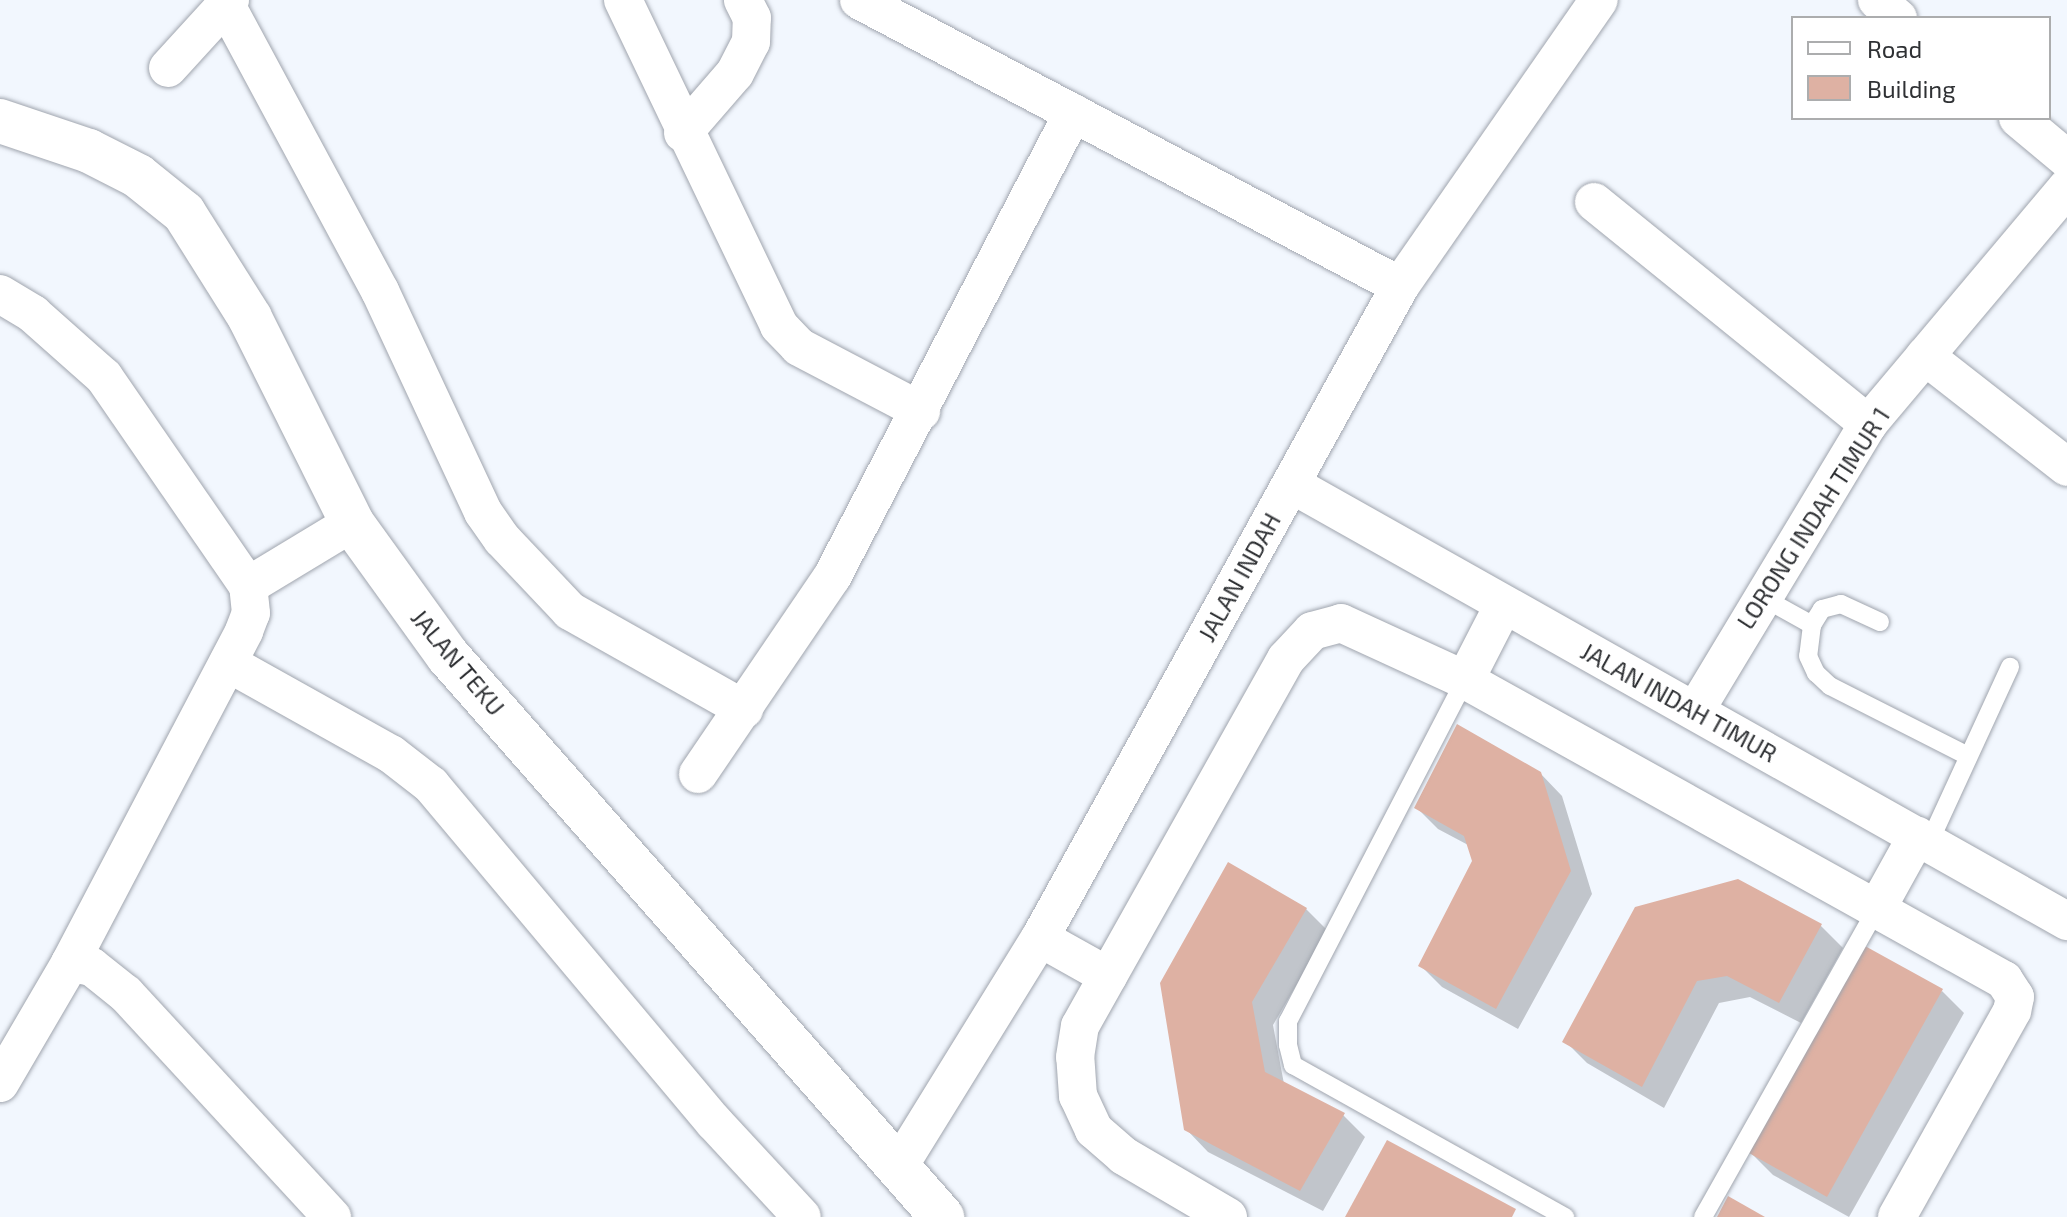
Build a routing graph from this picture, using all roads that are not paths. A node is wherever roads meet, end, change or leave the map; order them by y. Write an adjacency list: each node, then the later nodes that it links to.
1 (623, 0): 12 (street)
2 (743, 0): 12 (street)
3 (859, 0): 9 (street)
4 (1599, 0): 16 (street, JALAN INDAH)
5 (1877, 0): 7 (street)
6 (228, 3): 8 (street); 32 (street)
7 (1896, 16)
8 (168, 68)
9 (1073, 113): 16 (street); 19 (street)
10 (2020, 120): 13 (street)
11 (0, 121): 23 (main road, JALAN TEKU)
12 (683, 133): 19 (street)
13 (2067, 159)
14 (2067, 188): 18 (street, LORONG INDAH TIMUR 1)
15 (1594, 202): 20 (street)
16 (1400, 286): 22 (street, JALAN INDAH)
17 (0, 294): 24 (street)
18 (1925, 356): 20 (street, LORONG INDAH TIMUR 1); 21 (street)
19 (921, 411): 32 (street)
20 (1868, 424): 25 (street, LORONG INDAH TIMUR 1)
21 (2067, 467)
22 (1291, 484): 26 (street, JALAN INDAH TIMUR); 39 (street, JALAN INDAH)
23 (352, 523): 24 (street); 43 (main road, JALAN TEKU)
24 (248, 586): 29 (street)
25 (1760, 596): 28 (lane); 33 (street, LORONG INDAH TIMUR 1)
26 (1504, 604): 31 (street); 33 (street, JALAN INDAH TIMUR)
27 (1880, 622): 28 (lane)
28 (1812, 625): 34 (lane)
29 (228, 663): 40 (street); 45 (street)
30 (2010, 667): 34 (lane)
31 (1465, 680): 37 (street); 41 (street); 48 (lane)
32 (744, 709): 35 (street)
33 (1695, 711): 36 (street, JALAN INDAH TIMUR)
34 (1968, 756): 36 (lane)
35 (698, 774)
36 (1923, 840): 37 (street); 38 (street, JALAN INDAH TIMUR)
37 (1876, 910): 49 (lane); 50 (street)
38 (2067, 921)
39 (1040, 938): 41 (street); 43 (street, JALAN INDAH)
40 (70, 963): 42 (street); 44 (street)
41 (1108, 976): 47 (street)
42 (0, 1083)
43 (899, 1166): 46 (main road, JALAN TEKU)
44 (332, 1217)
45 (802, 1217)
46 (942, 1217)
47 (1228, 1217)
48 (1565, 1217)
49 (1703, 1217)
50 (1897, 1217)

